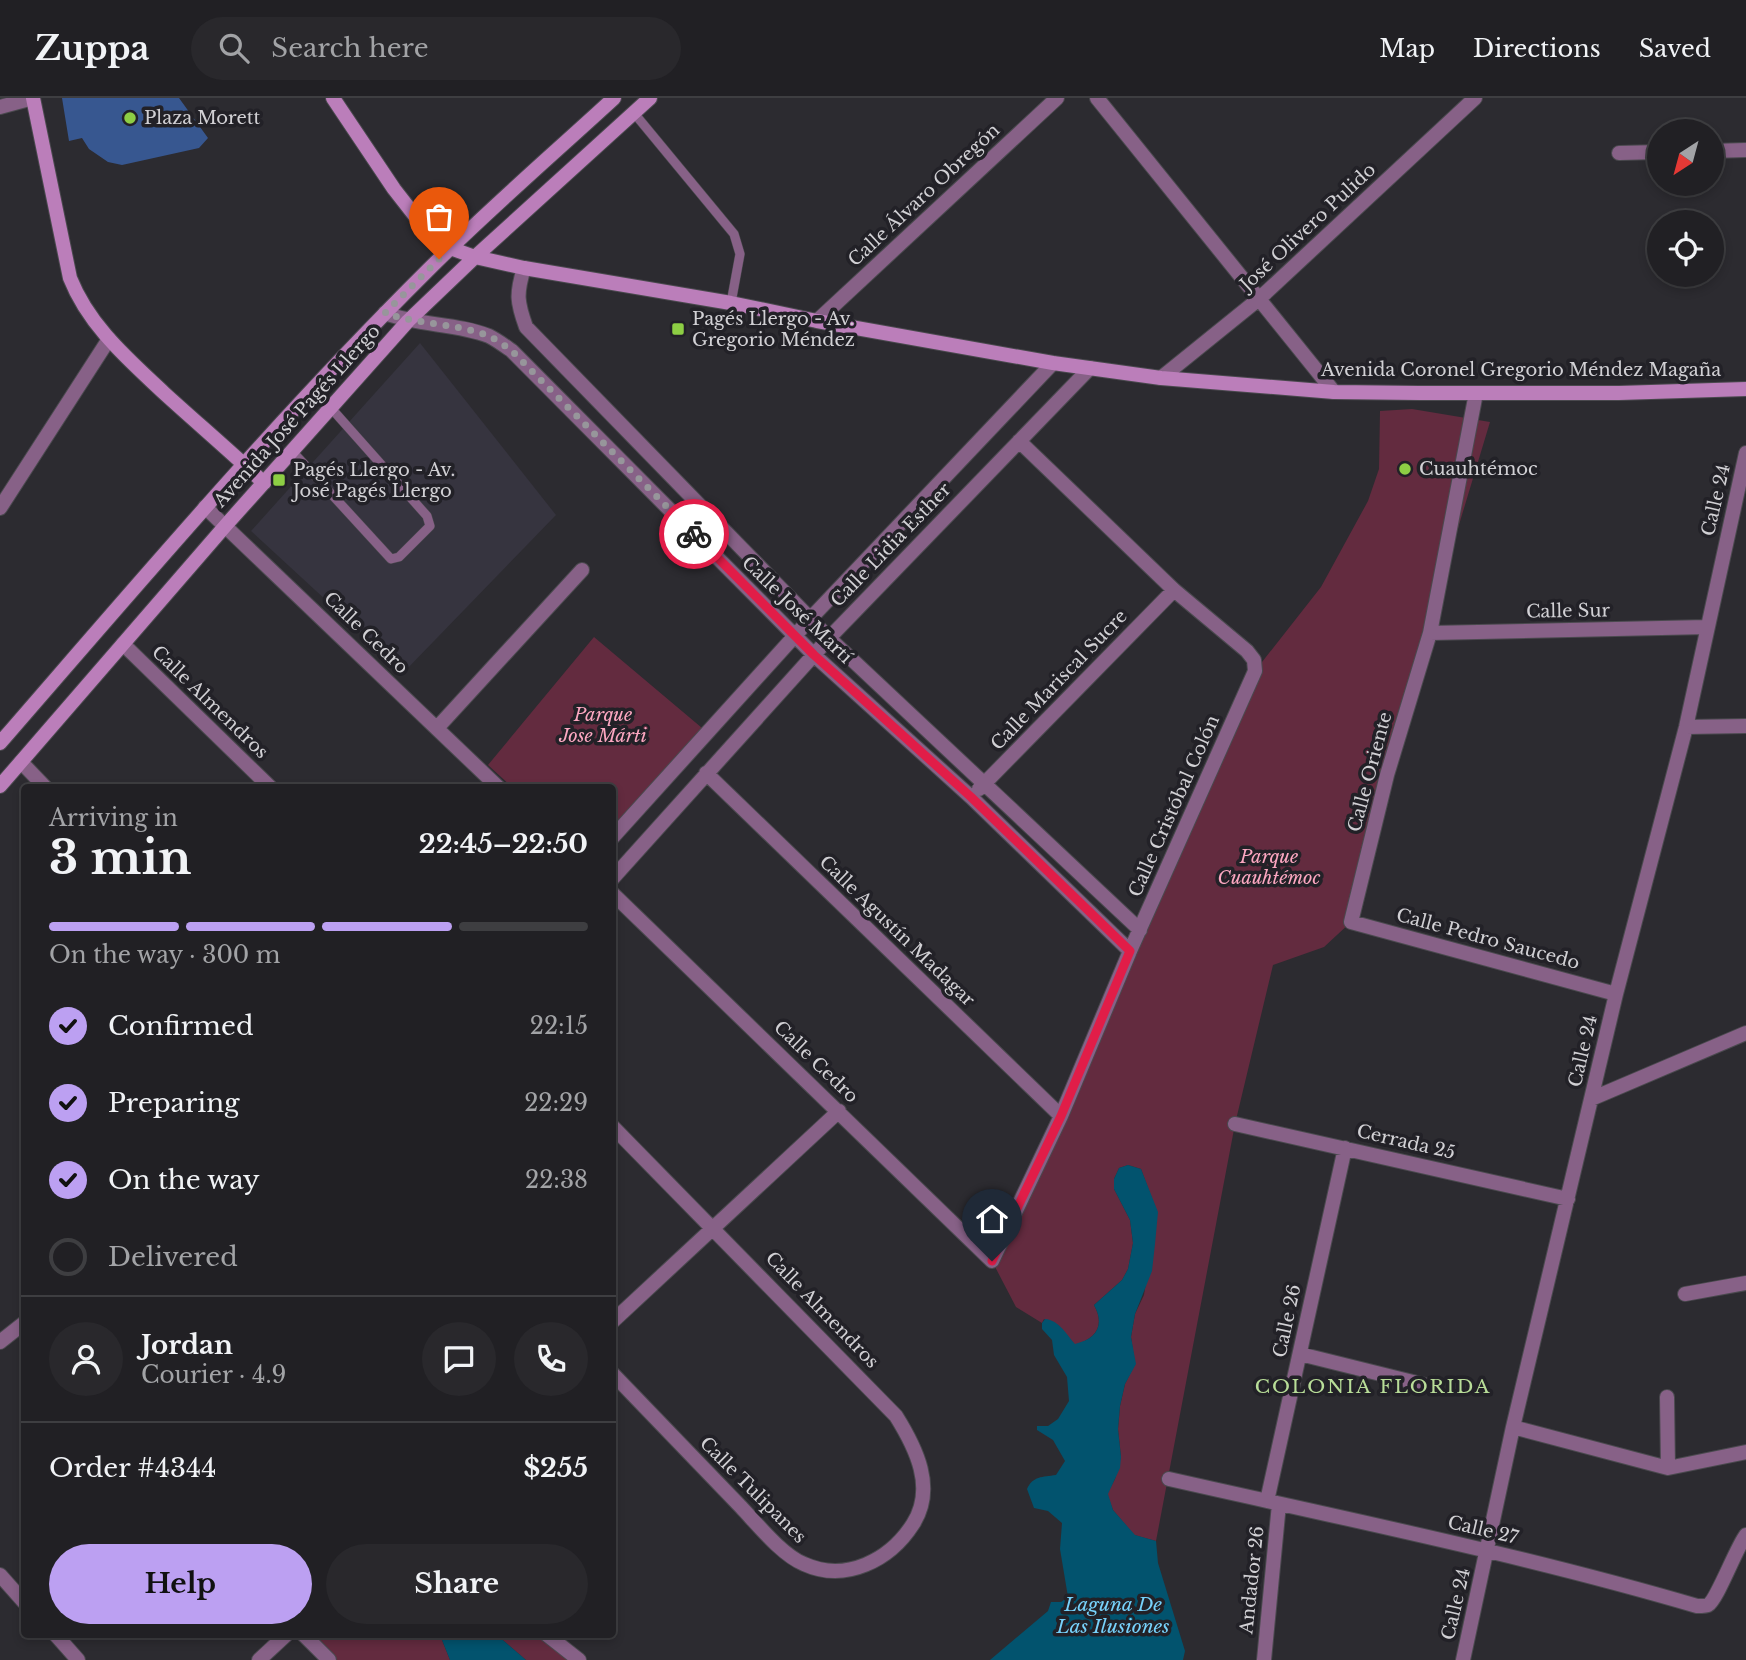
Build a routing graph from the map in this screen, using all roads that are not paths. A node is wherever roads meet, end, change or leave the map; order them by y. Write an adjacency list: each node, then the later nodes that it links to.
1 (33, 98): 8 (street); 22 (main road)
2 (333, 98): 14 (main road, Avenida Coronel Gregorio Méndez Magaña)
3 (614, 98): 14 (main road, Avenida José Pagés Llergo)
4 (650, 98): 9 (main road, Avenida José Pagés Llergo)
5 (1056, 98): 21 (street, Calle Álvaro Obregón)
6 (1097, 98): 17 (street)
7 (1475, 98): 17 (street, José Olivero Pulido)
8 (0, 107)
9 (634, 113): 15 (main road, Avenida José Pagés Llergo); 18 (lane)
10 (1746, 150): 11 (street)
11 (1724, 151)
12 (1647, 152): 13 (street)
13 (1619, 153)
14 (450, 248): 15 (main road, Avenida Coronel Gregorio Méndez Magaña); 19 (main road, Avenida José Pagés Llergo)
15 (475, 257): 16 (main road, Avenida Coronel Gregorio Méndez Magaña); 20 (main road, Avenida José Pagés Llergo)
16 (524, 268): 18 (main road, Avenida Coronel Gregorio Méndez Magaña); 40 (street, Calle José Martí)
17 (1260, 298): 25 (street, José Olivero Pulido); 27 (street)
18 (731, 303): 21 (main road, Avenida Coronel Gregorio Méndez Magaña)
19 (385, 313): 20 (street, Calle José Martí); 33 (main road, Avenida José Pagés Llergo)
20 (408, 321): 29 (main road, Avenida José Pagés Llergo); 43 (street, Calle José Martí)
21 (817, 321): 23 (main road, Avenida Coronel Gregorio Méndez Magaña)
22 (109, 339): 33 (main road); 36 (street)
23 (1053, 363): 24 (main road, Avenida Coronel Gregorio Méndez Magaña); 40 (street, Calle Lidia Esther)
24 (1090, 368): 25 (main road, Avenida Coronel Gregorio Méndez Magaña); 30 (street, Calle Lidia Esther)
25 (1161, 378): 27 (main road, Avenida Coronel Gregorio Méndez Magaña)
26 (1746, 389): 28 (main road, Avenida Coronel Gregorio Méndez Magaña)
27 (1334, 392): 28 (main road, Avenida Coronel Gregorio Méndez Magaña)
28 (1476, 393): 42 (street, Calle Oriente)
29 (331, 408): 31 (main road, Avenida José Pagés Llergo); 31 (lane)
30 (1019, 441): 39 (street, Calle Cristóbal Colón); 44 (street, Calle Lidia Esther)
31 (292, 451): 34 (main road, Avenida José Pagés Llergo)
32 (1746, 453): 41 (street, Calle 24)
33 (243, 463): 34 (main road); 35 (main road, Avenida José Pagés Llergo)
34 (264, 483): 37 (main road, Avenida José Pagés Llergo)
35 (205, 507): 37 (street, Calle Cedro); 50 (main road, Avenida José Pagés Llergo)
36 (0, 508)
37 (226, 525): 45 (main road, Avenida José Pagés Llergo); 49 (street, Calle Cedro)
38 (582, 570): 49 (street)
39 (1174, 590): 53 (street, Calle Mariscal Sucre); 63 (street, Calle Cristóbal Colón)
40 (810, 619): 43 (street, Calle Lidia Esther); 44 (street, Calle José Martí)
41 (1707, 627): 42 (street, Calle Sur); 48 (street, Calle 24)
42 (1430, 633): 62 (street, Calle Oriente)
43 (795, 636): 46 (street, Calle José Martí); 59 (street, Calle Lidia Esther)
44 (829, 638): 46 (street, Calle Lidia Esther); 53 (street, Calle José Martí)
45 (123, 644): 51 (main road, Avenida José Pagés Llergo); 55 (street, Calle Almendros)
46 (814, 655): 52 (street, Calle Lidia Esther); 58 (street, Calle José Martí)
47 (1746, 726): 48 (street)
48 (1686, 727): 65 (street, Calle 24)
49 (437, 728): 56 (street, Calle Cedro)
50 (0, 743)
51 (21, 761): 54 (street); 57 (main road, Avenida José Pagés Llergo)
52 (706, 773): 60 (street, Calle Lidia Esther); 69 (street, Calle Agustín Madagar)
53 (985, 783): 58 (street, Calle Mariscal Sucre); 63 (street, Calle José Martí)
54 (42, 784)
55 (267, 784)
56 (495, 784)
57 (0, 786)
58 (971, 797): 64 (street, Calle José Martí)
59 (616, 834)
60 (616, 874)
61 (616, 896): 68 (street, Calle Cedro)
62 (1351, 922): 65 (street, Calle Pedro Saucedo)
63 (1140, 930): 64 (street, Calle Cristóbal Colón)
64 (1130, 951): 69 (street, Calle Cristóbal Colón)
65 (1616, 993): 67 (street, Calle 24)
66 (1746, 1033): 67 (street)
67 (1591, 1099): 73 (street, Calle 24)
68 (839, 1111): 74 (street); 75 (street, Calle Cedro)
69 (1061, 1116): 75 (street, Calle Cristóbal Colón)
70 (1235, 1124): 72 (street, Cerrada 25)
71 (616, 1130): 74 (street, Calle Almendros)
72 (1345, 1148): 73 (street, Cerrada 25); 81 (street, Calle 26)
73 (1568, 1199): 85 (street, Calle 24)
74 (713, 1227): 78 (street); 91 (street, Calle Almendros)
75 (992, 1261)
76 (1746, 1283): 77 (street)
77 (1685, 1294)
78 (616, 1318)
79 (21, 1325): 80 (street)
80 (0, 1342)
81 (1300, 1354): 83 (street); 89 (street, Calle 26)
82 (616, 1377): 91 (street, Calle Tulipanes)
83 (1425, 1385)
84 (1667, 1398): 87 (street)
85 (1513, 1427): 87 (street); 92 (street, Calle 24)
86 (1746, 1452): 87 (street)
87 (1668, 1468)
88 (1169, 1479): 89 (street, Calle 27)
89 (1273, 1502): 92 (street, Calle 27); 103 (street, Andador 26)
90 (1746, 1535): 92 (street, Calle 27)
91 (891, 1551)
92 (1488, 1551): 104 (street, Calle 24)
93 (0, 1575): 94 (street)
94 (21, 1599)
95 (59, 1638): 99 (street)
96 (283, 1638): 100 (street)
97 (307, 1638): 101 (street)
98 (551, 1638): 102 (street)
99 (78, 1660)
100 (259, 1660)
101 (329, 1660)
102 (579, 1660)
103 (1264, 1660)
104 (1463, 1660)

